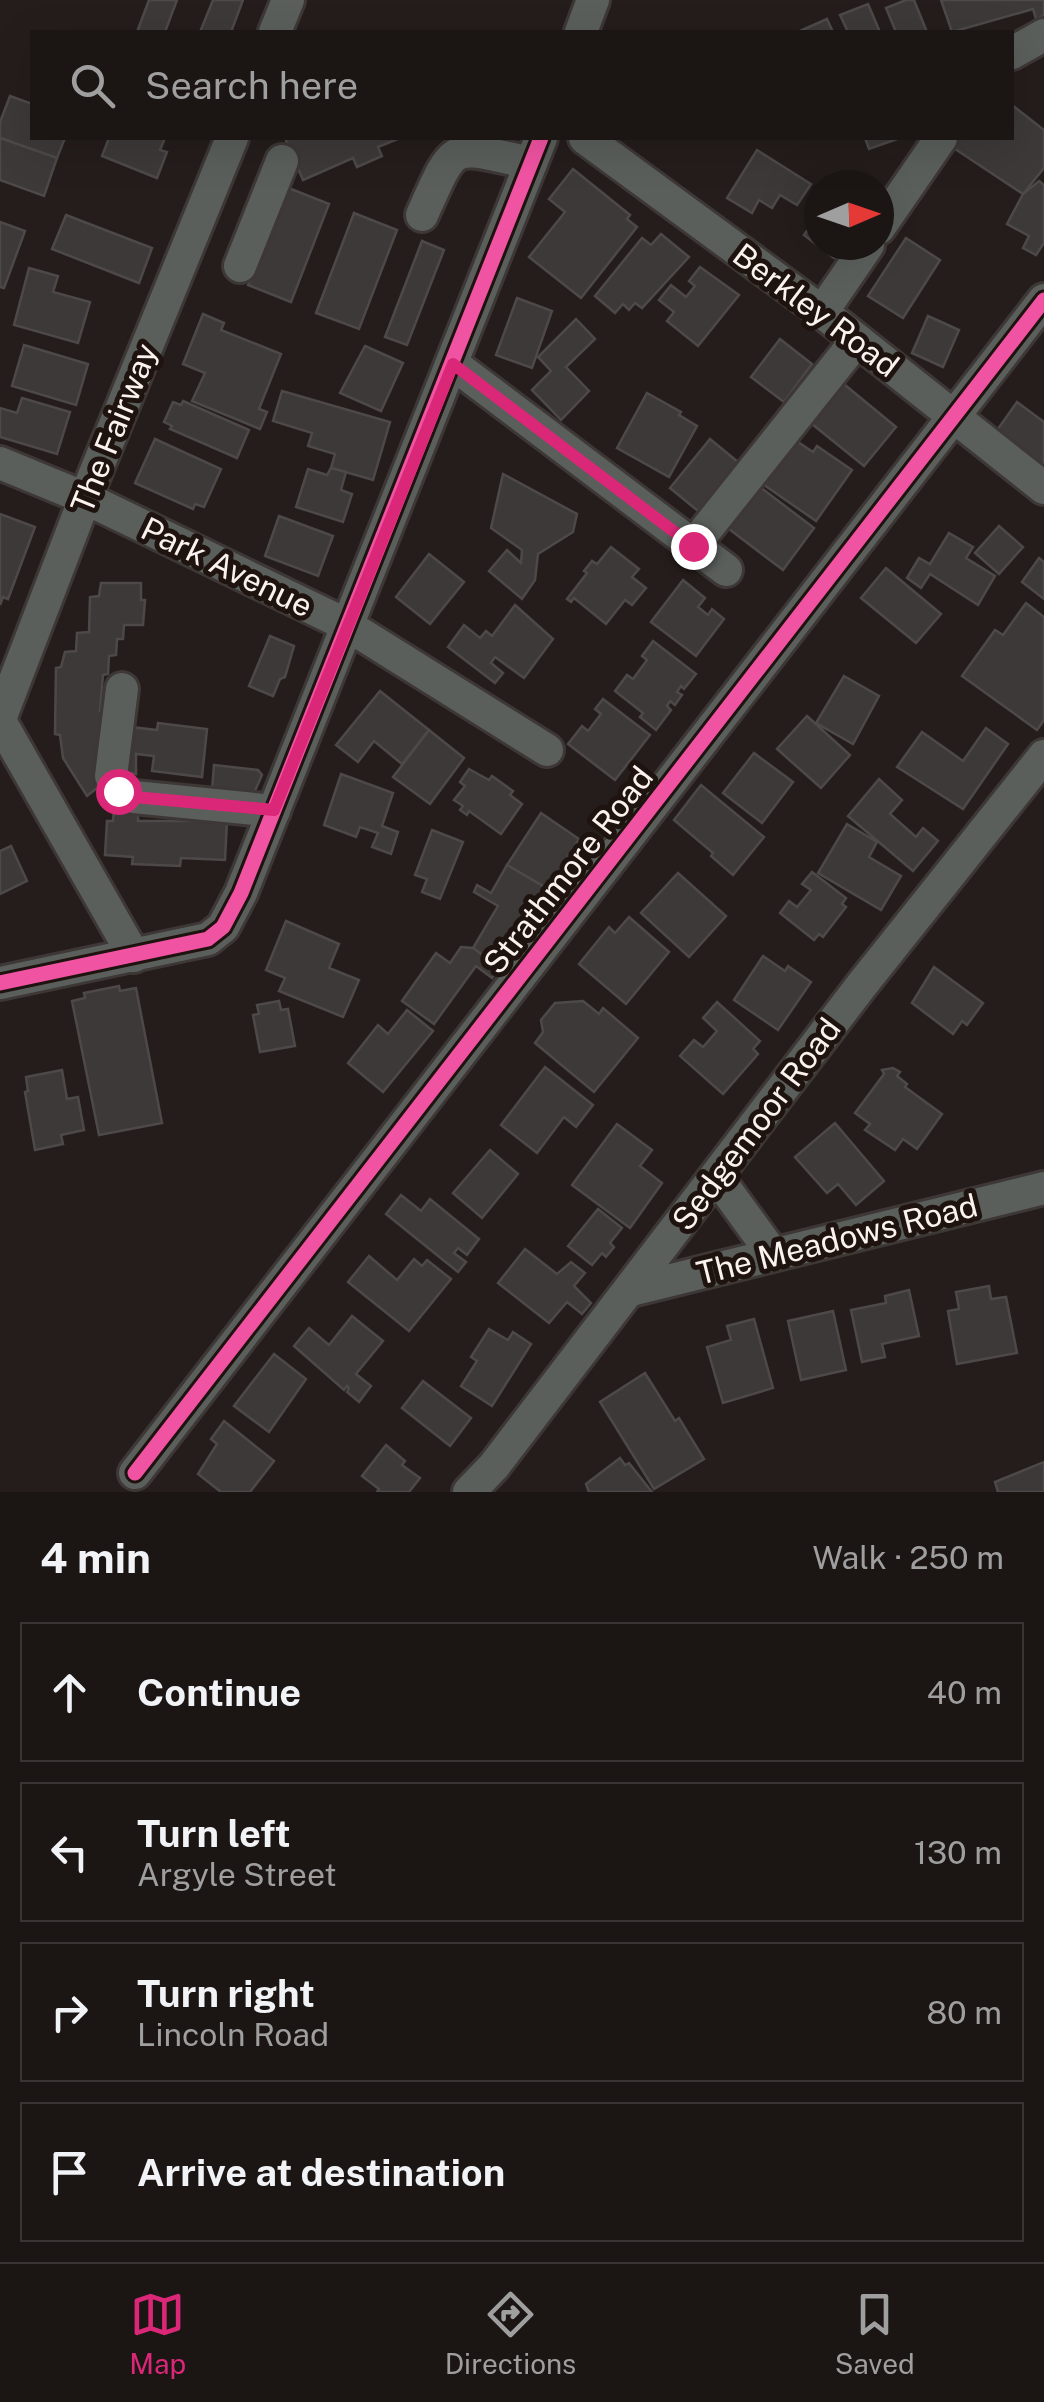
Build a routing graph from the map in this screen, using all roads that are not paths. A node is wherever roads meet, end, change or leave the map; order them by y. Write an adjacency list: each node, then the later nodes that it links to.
1 (288, 0): 3 (street)
2 (593, 0): 4 (street)
3 (276, 30)
4 (582, 30)
5 (1044, 35): 6 (street)
6 (1014, 52)
7 (231, 140): 13 (street, The Fairway)
8 (588, 140): 19 (street, Berkley Road)
9 (940, 140): 12 (street)
10 (536, 150): 14 (street); 21 (street)
11 (282, 160): 15 (street)
12 (894, 206)
13 (203, 209): 15 (street); 25 (street, The Fairway)
14 (422, 215)
15 (256, 227): 17 (street)
16 (858, 260): 19 (street)
17 (240, 266)
18 (1044, 300): 22 (street, Strathmore Road)
19 (822, 312): 20 (street, Berkley Road)
20 (857, 340): 22 (street, Berkley Road); 26 (street)
21 (453, 364): 26 (street); 28 (street)
22 (955, 416): 24 (street, Berkley Road); 40 (street, Strathmore Road)
23 (0, 463): 25 (street, Park Avenue)
24 (1044, 488)
25 (85, 498): 28 (street, Park Avenue); 30 (street, The Fairway)
26 (693, 546): 27 (street)
27 (726, 570)
28 (347, 626): 31 (street, Park Avenue); 33 (street)
29 (122, 690): 33 (street)
30 (0, 720): 34 (street)
31 (547, 750)
32 (1044, 756): 36 (street, Sedgemoor Road)
33 (274, 810): 34 (street)
34 (134, 956): 35 (street)
35 (0, 983)
36 (716, 1176): 38 (street); 39 (street, Sedgemoor Road)
37 (1044, 1188): 38 (street, The Meadows Road)
38 (772, 1254): 39 (street, The Meadows Road)
39 (631, 1290): 41 (street, Sedgemoor Road)
40 (135, 1473)
41 (469, 1492)

